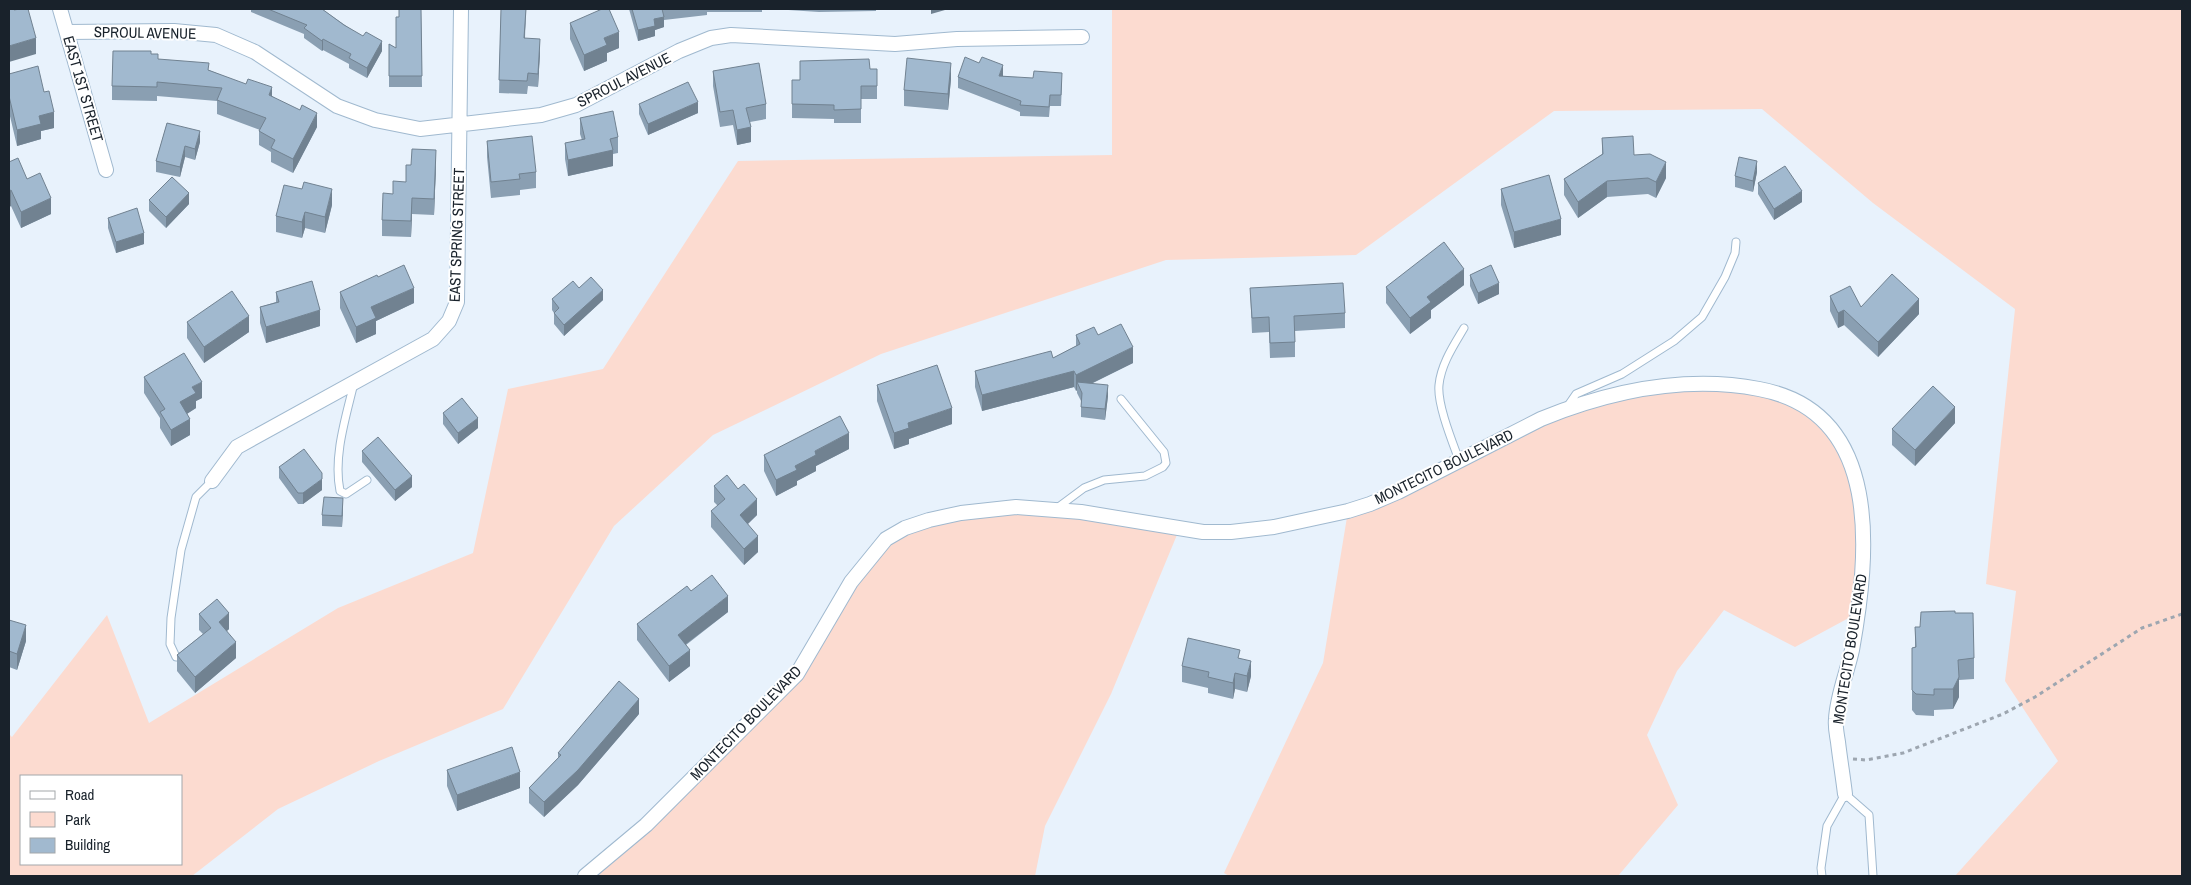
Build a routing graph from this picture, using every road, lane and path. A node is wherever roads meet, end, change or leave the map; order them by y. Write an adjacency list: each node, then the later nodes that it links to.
1 (60, 9): 3 (street, EAST 1ST STREET)
2 (461, 9): 5 (street, EAST SPRING STREET)
3 (66, 32): 5 (street, SPROUL AVENUE); 6 (street, EAST 1ST STREET)
4 (1082, 38): 5 (street, SPROUL AVENUE)
5 (461, 124): 9 (street, EAST SPRING STREET)
6 (106, 170)
7 (1736, 242): 11 (lane)
8 (1464, 328): 12 (lane)
9 (354, 382): 13 (lane); 14 (street, EAST SPRING STREET)
10 (1121, 399): 15 (lane)
11 (1566, 410): 12 (street, MONTECITO BOULEVARD); 18 (street, MONTECITO BOULEVARD)
12 (1459, 460): 15 (street, MONTECITO BOULEVARD)
13 (367, 480)
14 (212, 481): 17 (lane)
15 (1055, 509): 20 (street, MONTECITO BOULEVARD)
16 (2182, 614): 18 (path)
17 (192, 652)
18 (1840, 759): 19 (street, MONTECITO BOULEVARD)
19 (1845, 794): 21 (lane); 22 (lane)
20 (585, 876)
21 (1822, 876)
22 (1873, 876)

